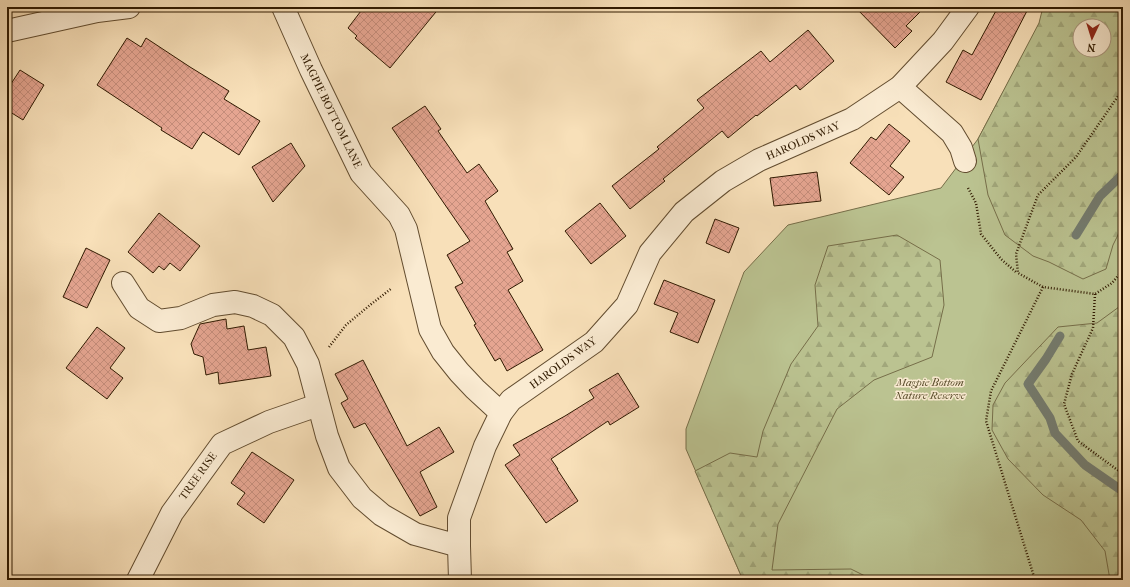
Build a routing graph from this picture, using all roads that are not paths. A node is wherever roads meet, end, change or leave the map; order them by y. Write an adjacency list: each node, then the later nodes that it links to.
1 (129, 7): 4 (street)
2 (283, 7): 10 (street, MAGPIE BOTTOM LANE)
3 (968, 7): 6 (street, HAROLDS WAY)
4 (96, 9): 5 (street)
5 (7, 31)
6 (900, 87): 7 (street); 10 (street, HAROLDS WAY)
7 (965, 161)
8 (124, 283): 9 (street)
9 (318, 405): 11 (street); 12 (street, TREE RISE)
10 (501, 413): 11 (street, HAROLDS WAY)
11 (459, 546): 13 (street, HAROLDS WAY)
12 (138, 580)
13 (460, 580)

